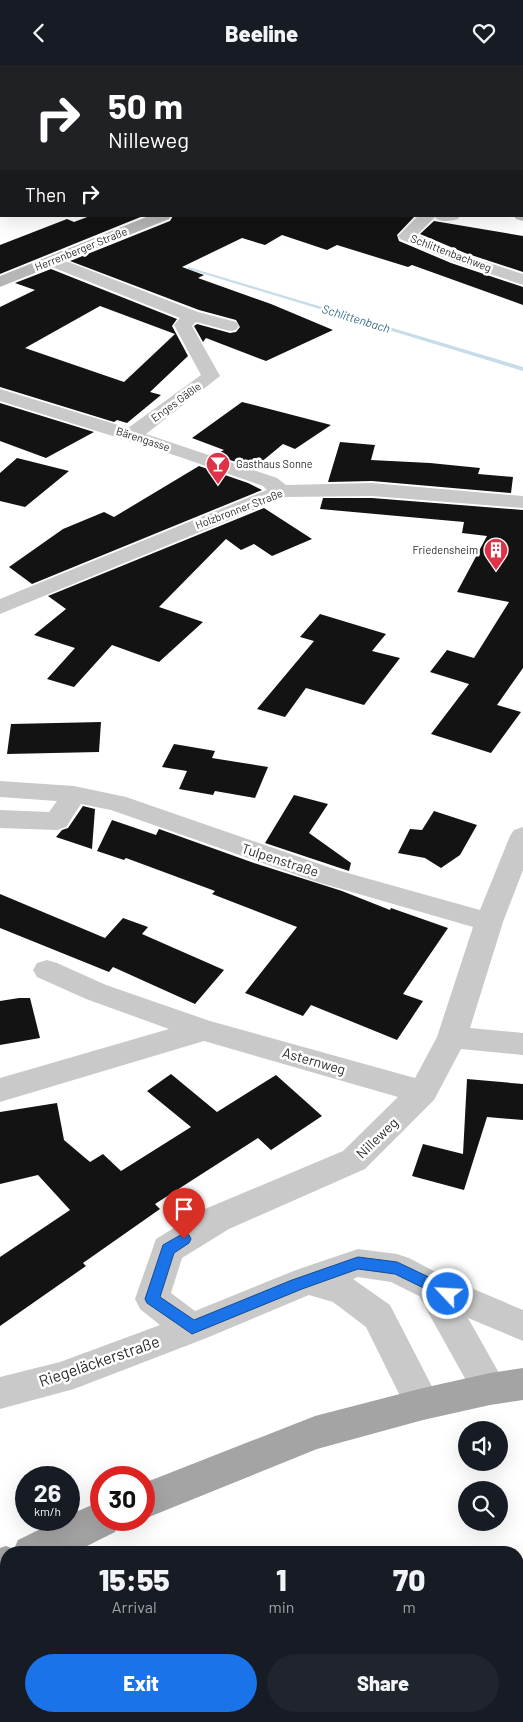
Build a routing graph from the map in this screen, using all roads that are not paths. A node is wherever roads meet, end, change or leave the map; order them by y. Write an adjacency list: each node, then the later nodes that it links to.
1 (161, 217): 3 (street, Herrenberger Straße)
2 (427, 217): 4 (street, Schlittenbachweg)
3 (53, 261): 5 (street, Herrenberger Straße); 6 (street)
4 (523, 280)
5 (0, 282)
6 (192, 316): 7 (street); 9 (street, Enges Gäßle)
7 (230, 325)
8 (0, 395): 9 (street, Bärengasse)
9 (132, 435): 10 (street, Bärengasse)
10 (282, 491): 11 (street, Holzbronner Straße); 12 (street, Holzbronner Straße)
11 (523, 501)
12 (0, 607)
13 (1, 794): 14 (street, Tulpenstraße)
14 (74, 794): 15 (street); 17 (street, Tulpenstraße)
15 (0, 819)
16 (523, 837): 17 (street, Nilleweg)
17 (488, 921): 20 (street, Nilleweg)
18 (47, 970): 19 (street, Asternweg)
19 (204, 1030): 22 (street); 23 (street, Asternweg)
20 (452, 1037): 21 (street); 23 (street, Nilleweg)
21 (523, 1044)
22 (0, 1089)
23 (423, 1092): 27 (street, Nilleweg)
24 (308, 1280): 25 (street, Riegeläckerstraße); 27 (street, Riegeläckerstraße); 30 (street)
25 (431, 1286): 26 (street, Riegeläckerstraße); 28 (street)
26 (523, 1326)
27 (192, 1327): 29 (street, Riegeläckerstraße)
28 (506, 1386): 30 (main road)
29 (0, 1393)
30 (422, 1404): 31 (main road)
31 (155, 1497)
32 (90, 1524): 33 (main road)
33 (46, 1546)

